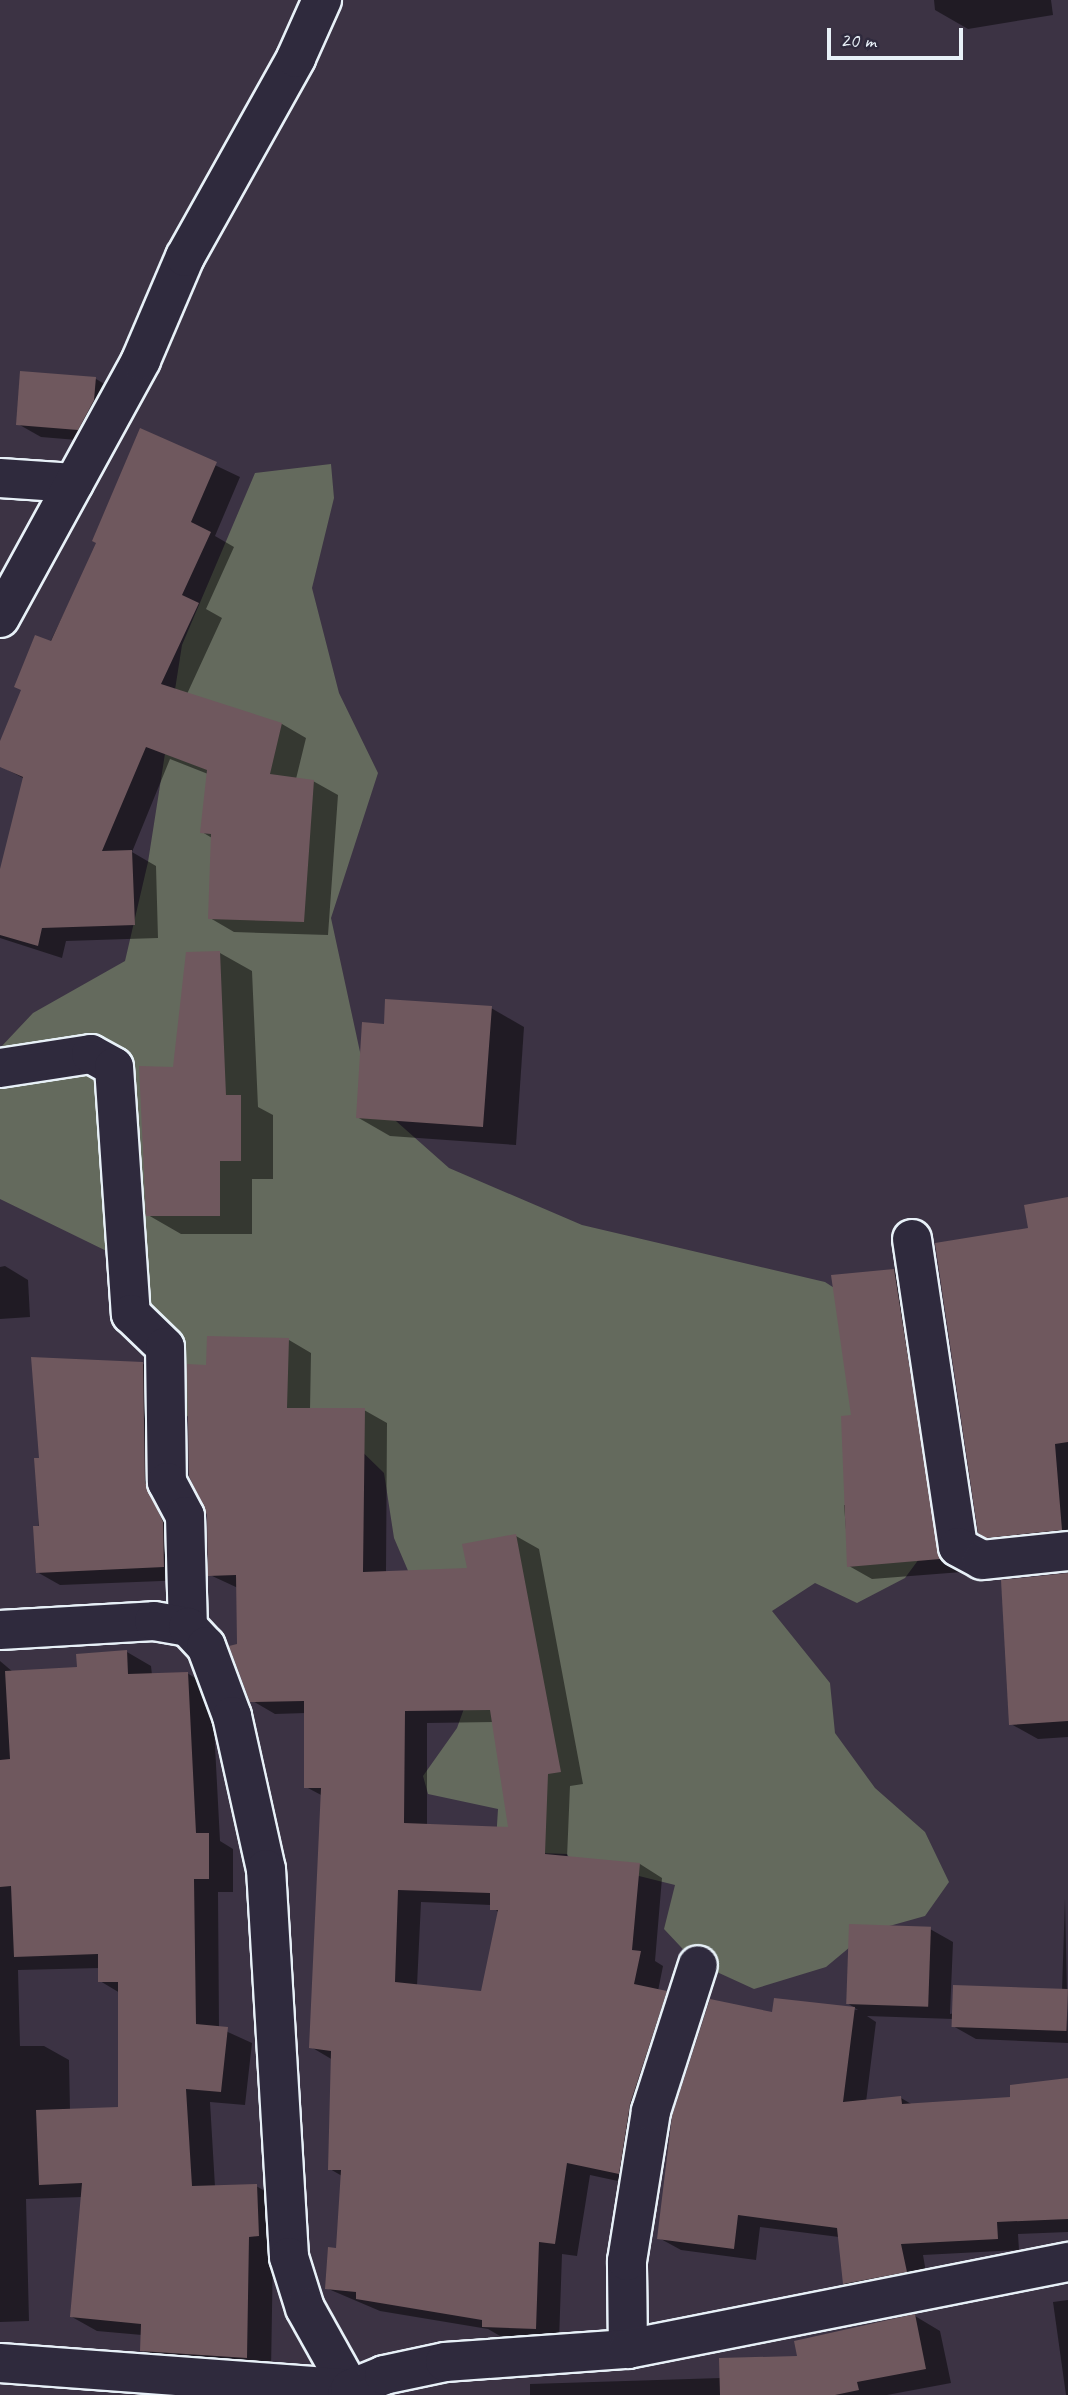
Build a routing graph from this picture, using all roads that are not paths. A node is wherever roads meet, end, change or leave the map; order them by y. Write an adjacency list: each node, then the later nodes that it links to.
1 (322, 0): 3 (street)
2 (0, 478): 3 (street)
3 (74, 483): 4 (street)
4 (0, 618)
5 (0, 1068): 8 (street)
6 (912, 1239): 7 (street)
7 (1068, 1551)
8 (188, 1627): 9 (street); 14 (street)
9 (0, 1630)
10 (698, 1965): 12 (street)
11 (1068, 2262): 12 (street)
12 (628, 2349): 14 (street)
13 (0, 2363): 14 (street)
14 (348, 2392)

